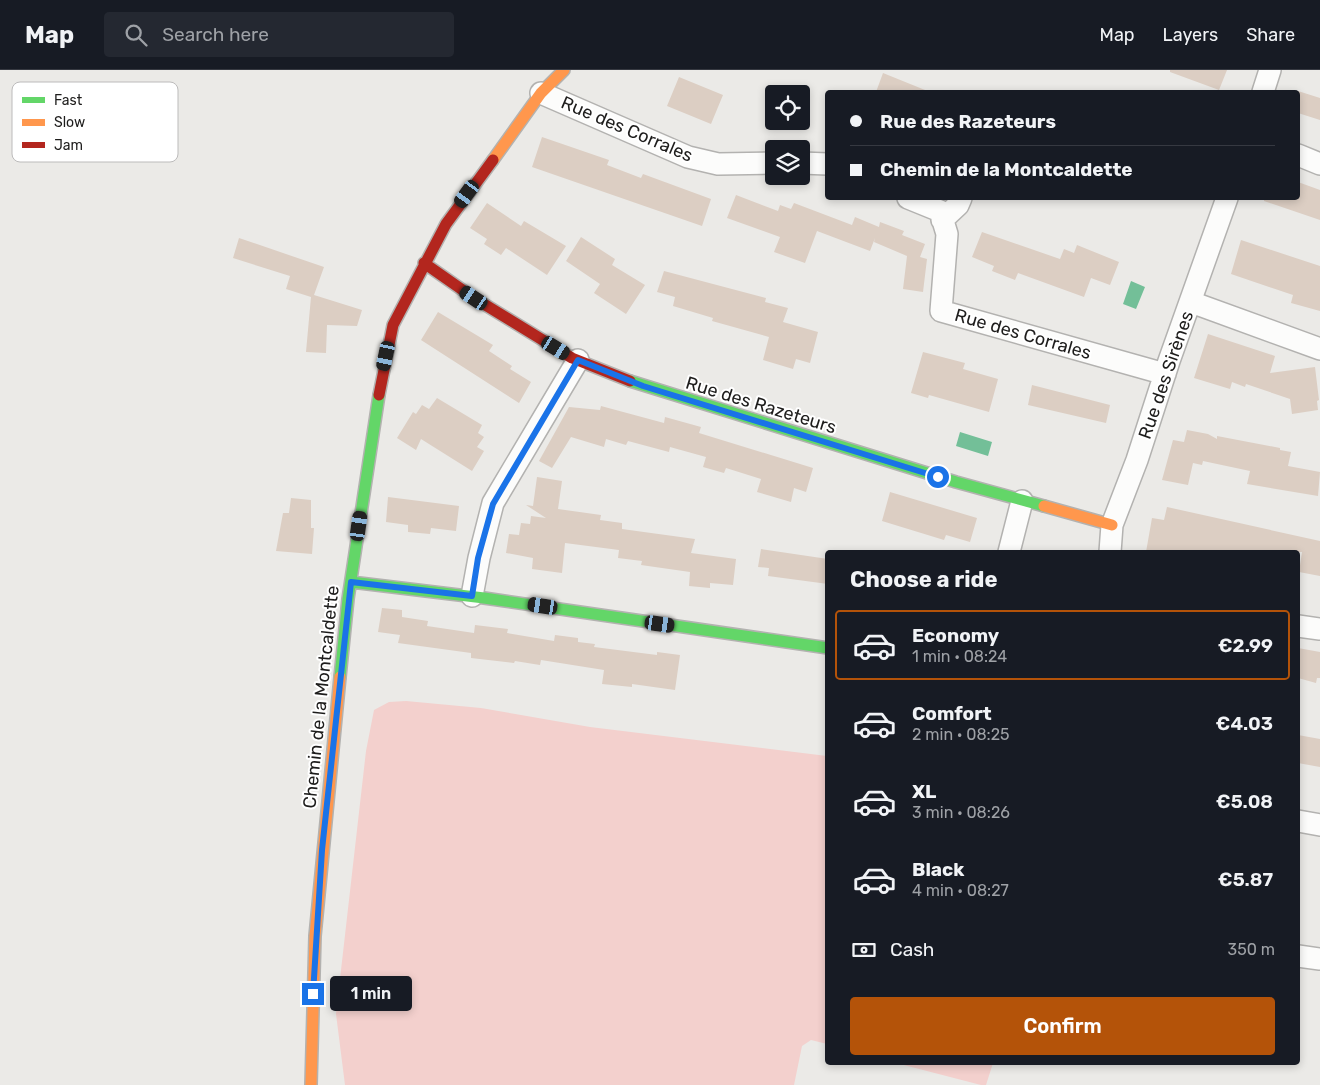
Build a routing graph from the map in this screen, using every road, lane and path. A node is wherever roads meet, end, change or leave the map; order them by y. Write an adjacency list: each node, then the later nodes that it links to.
1 (564, 70): 4 (street, Chemin de la Montcaldette)
2 (1270, 70): 3 (street)
3 (1263, 90)
4 (541, 93): 6 (street, Rue des Corrales); 14 (street, Chemin de la Montcaldette)
5 (1300, 156): 9 (street)
6 (765, 163)
7 (810, 163): 8 (street)
8 (825, 164)
9 (1320, 164)
10 (913, 200): 13 (street)
11 (961, 200): 13 (street)
12 (1226, 200): 15 (street, Rue des Sirènes)
13 (942, 220): 18 (street, Rue des Corrales)
14 (424, 263): 17 (street, Rue des Razeteurs); 23 (street, Chemin de la Montcaldette)
15 (1191, 302): 16 (street); 18 (street, Rue des Sirènes)
16 (1320, 349)
17 (578, 360): 19 (street, Rue des Razeteurs); 24 (street)
18 (1165, 374): 20 (street, Rue des Sirènes)
19 (1022, 500): 20 (street, Rue des Razeteurs); 21 (street)
20 (1112, 525): 22 (street, Rue des Sirènes)
21 (1010, 550)
22 (1110, 550)
23 (351, 582): 24 (street); 32 (street, Chemin de la Montcaldette)
24 (472, 596): 27 (street)
25 (1300, 626): 26 (street)
26 (1320, 629)
27 (825, 648)
28 (1300, 821): 29 (street)
29 (1320, 825)
30 (1300, 956): 31 (street)
31 (1320, 959)
32 (310, 1085)

